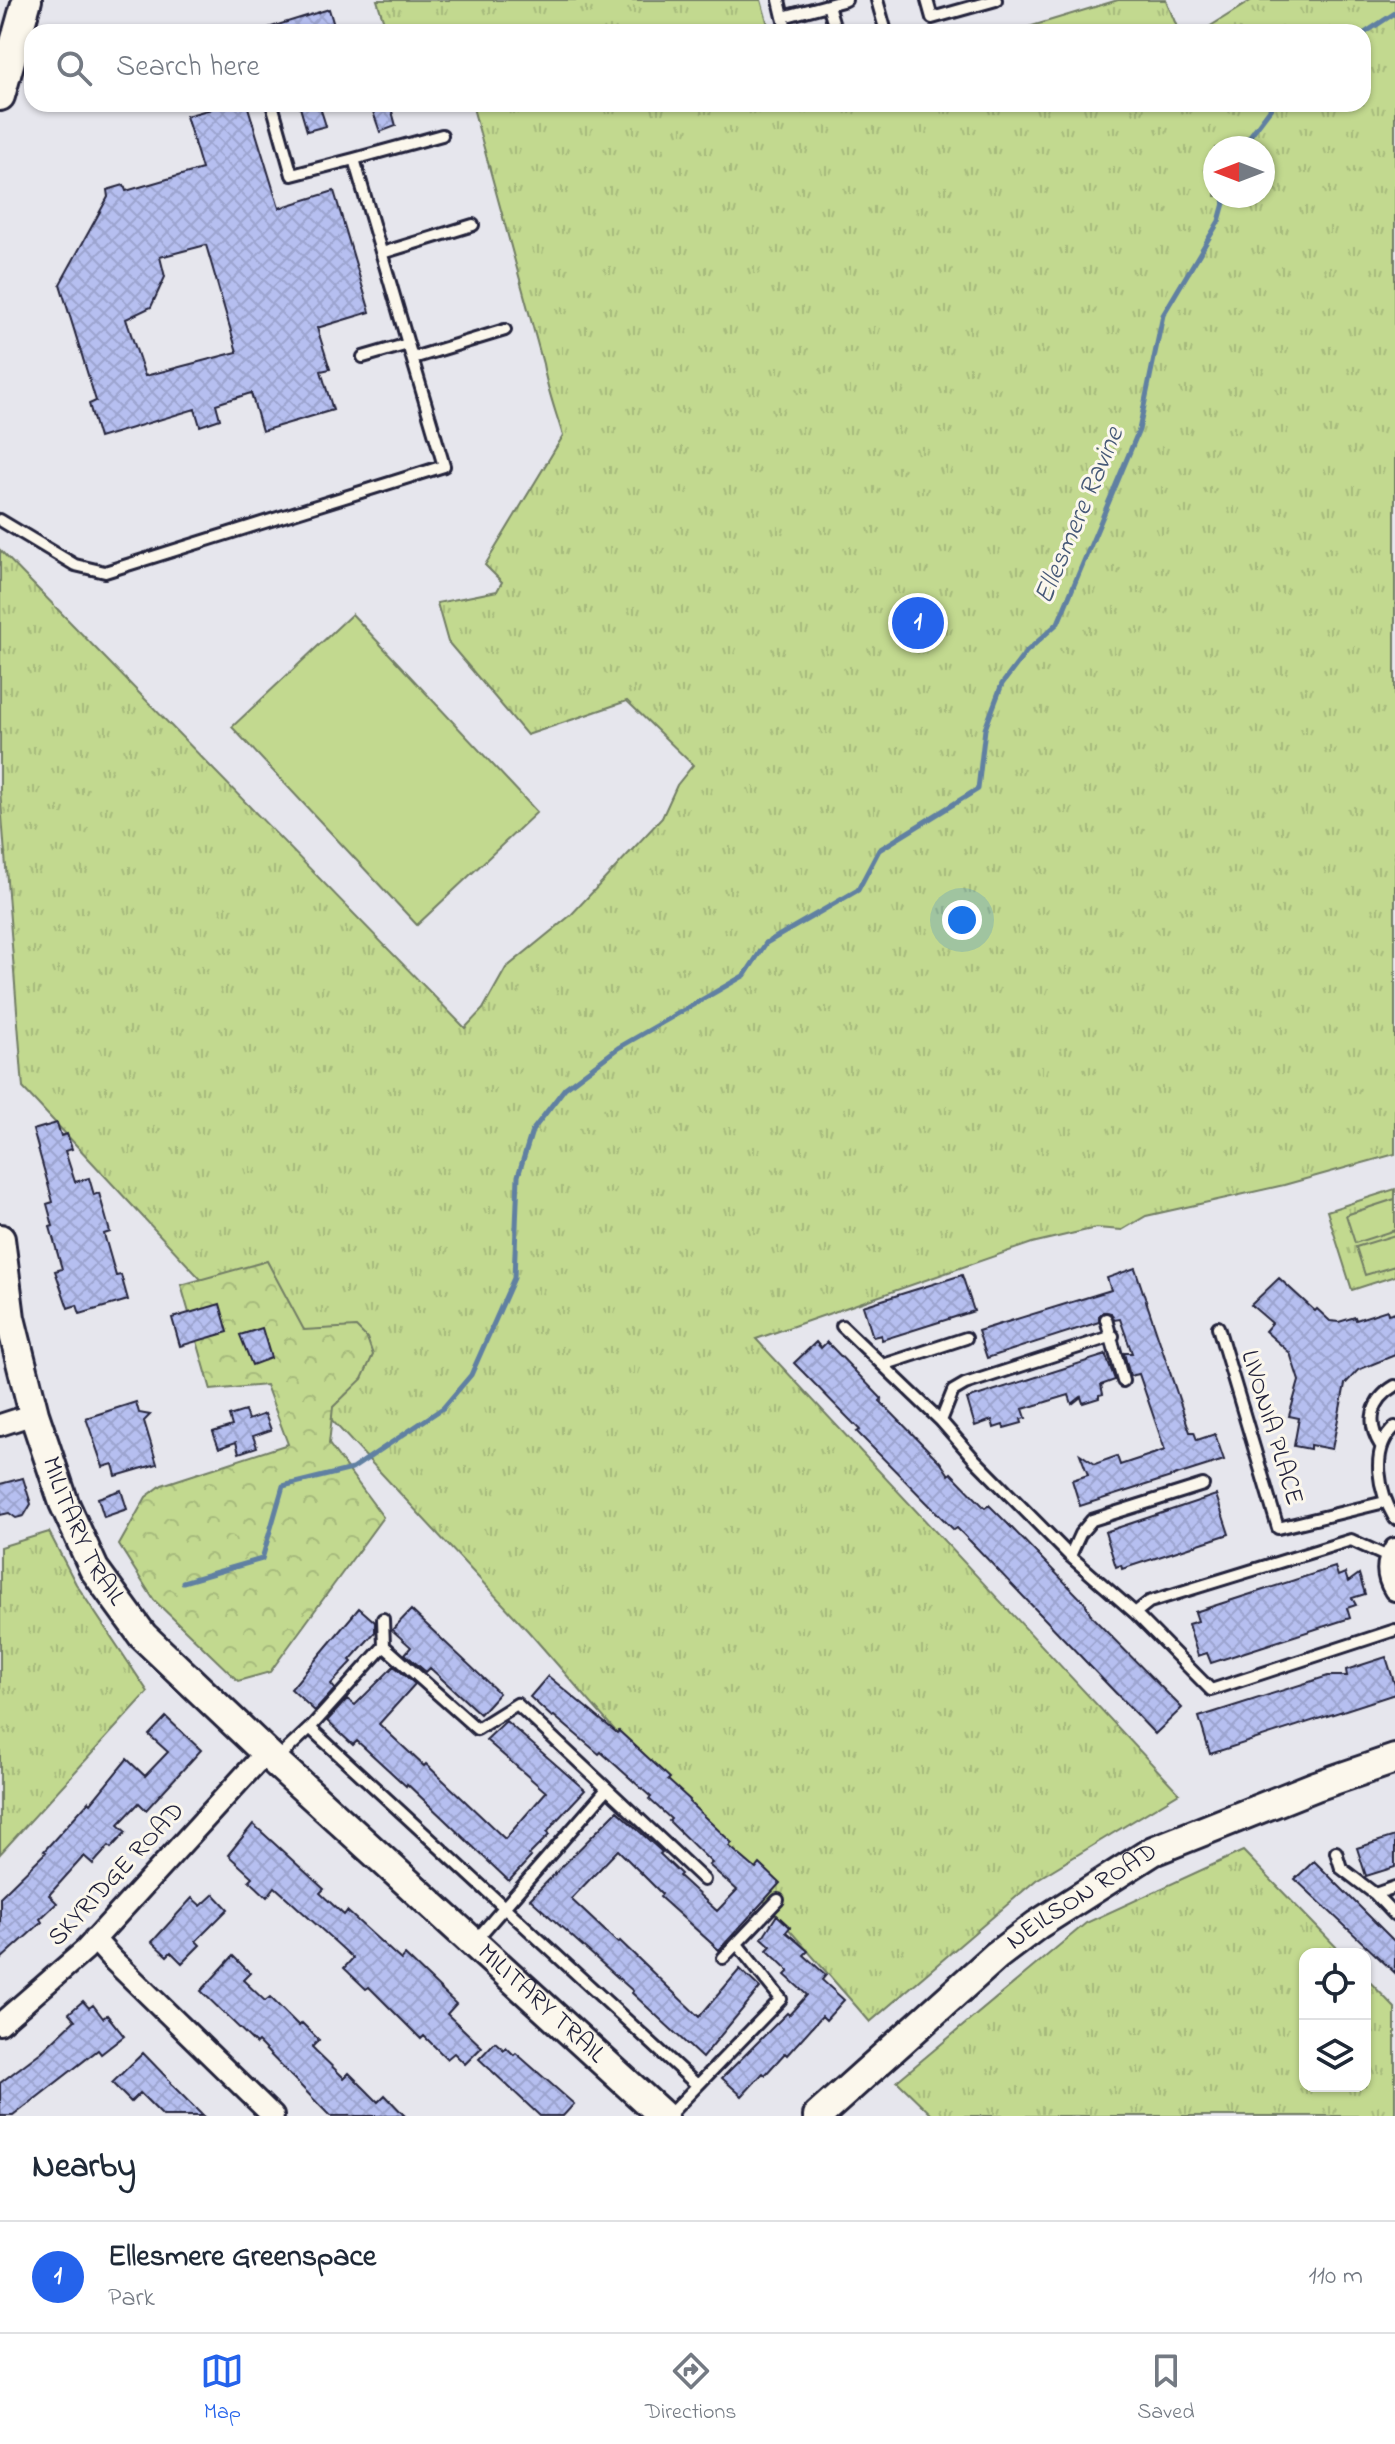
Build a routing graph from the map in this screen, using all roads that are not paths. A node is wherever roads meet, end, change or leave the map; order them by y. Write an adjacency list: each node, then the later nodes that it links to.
1 (27, 0): 12 (street)
2 (779, 0): 8 (lane)
3 (846, 0): 7 (lane)
4 (877, 0): 11 (lane)
5 (927, 0): 6 (lane)
6 (996, 0)
7 (828, 5): 8 (lane); 10 (lane)
8 (783, 17): 9 (lane)
9 (785, 24)
10 (834, 24)
11 (884, 24)
12 (0, 96)
13 (274, 112): 15 (lane)
14 (442, 135): 15 (lane)
15 (354, 159): 17 (lane)
16 (473, 225): 17 (lane)
17 (382, 253): 19 (lane)
18 (505, 330): 21 (lane)
19 (408, 344): 20 (lane); 21 (lane)
20 (363, 357)
21 (413, 358): 22 (lane)
22 (0, 520)
23 (0, 1239): 32 (street, MILITARY TRAIL)
24 (1106, 1319): 27 (lane)
25 (842, 1326): 29 (lane)
26 (1218, 1327): 38 (lane, LIVONIA PLACE)
27 (1113, 1336): 30 (lane); 33 (lane)
28 (966, 1338): 29 (lane)
29 (883, 1365): 33 (lane)
30 (1123, 1381)
31 (1395, 1386): 36 (lane)
32 (34, 1414): 34 (street); 48 (street, MILITARY TRAIL)
33 (941, 1421): 41 (lane)
34 (0, 1425)
35 (1395, 1427): 36 (lane)
36 (1381, 1446): 38 (lane)
37 (1203, 1485): 41 (lane)
38 (1385, 1502): 39 (lane)
39 (1395, 1519)
40 (1392, 1554): 42 (street); 43 (lane)
41 (1070, 1556): 43 (lane)
42 (1395, 1590)
43 (1135, 1613): 45 (lane)
44 (383, 1619): 46 (lane)
45 (1395, 1630)
46 (384, 1646): 47 (lane); 50 (lane)
47 (310, 1728): 48 (lane); 56 (lane)
48 (270, 1757): 58 (street, SKYRIDGE ROAD); 59 (street, MILITARY TRAIL)
49 (1395, 1759): 66 (street, NEILSON ROAD)
50 (607, 1789): 52 (lane); 56 (lane)
51 (1336, 1852): 54 (lane)
52 (704, 1880)
53 (1395, 1887): 54 (lane)
54 (1375, 1894): 57 (lane)
55 (778, 1900): 60 (lane)
56 (505, 1907): 59 (lane); 63 (lane)
57 (1395, 1915)
58 (94, 1939): 62 (street, SKYRIDGE ROAD); 64 (street)
59 (473, 1943): 65 (street, MILITARY TRAIL)
60 (737, 1944): 61 (lane); 63 (lane)
61 (723, 1958)
62 (0, 2024)
63 (697, 2085): 65 (lane)
64 (273, 2116)
65 (666, 2116)
66 (818, 2116)

